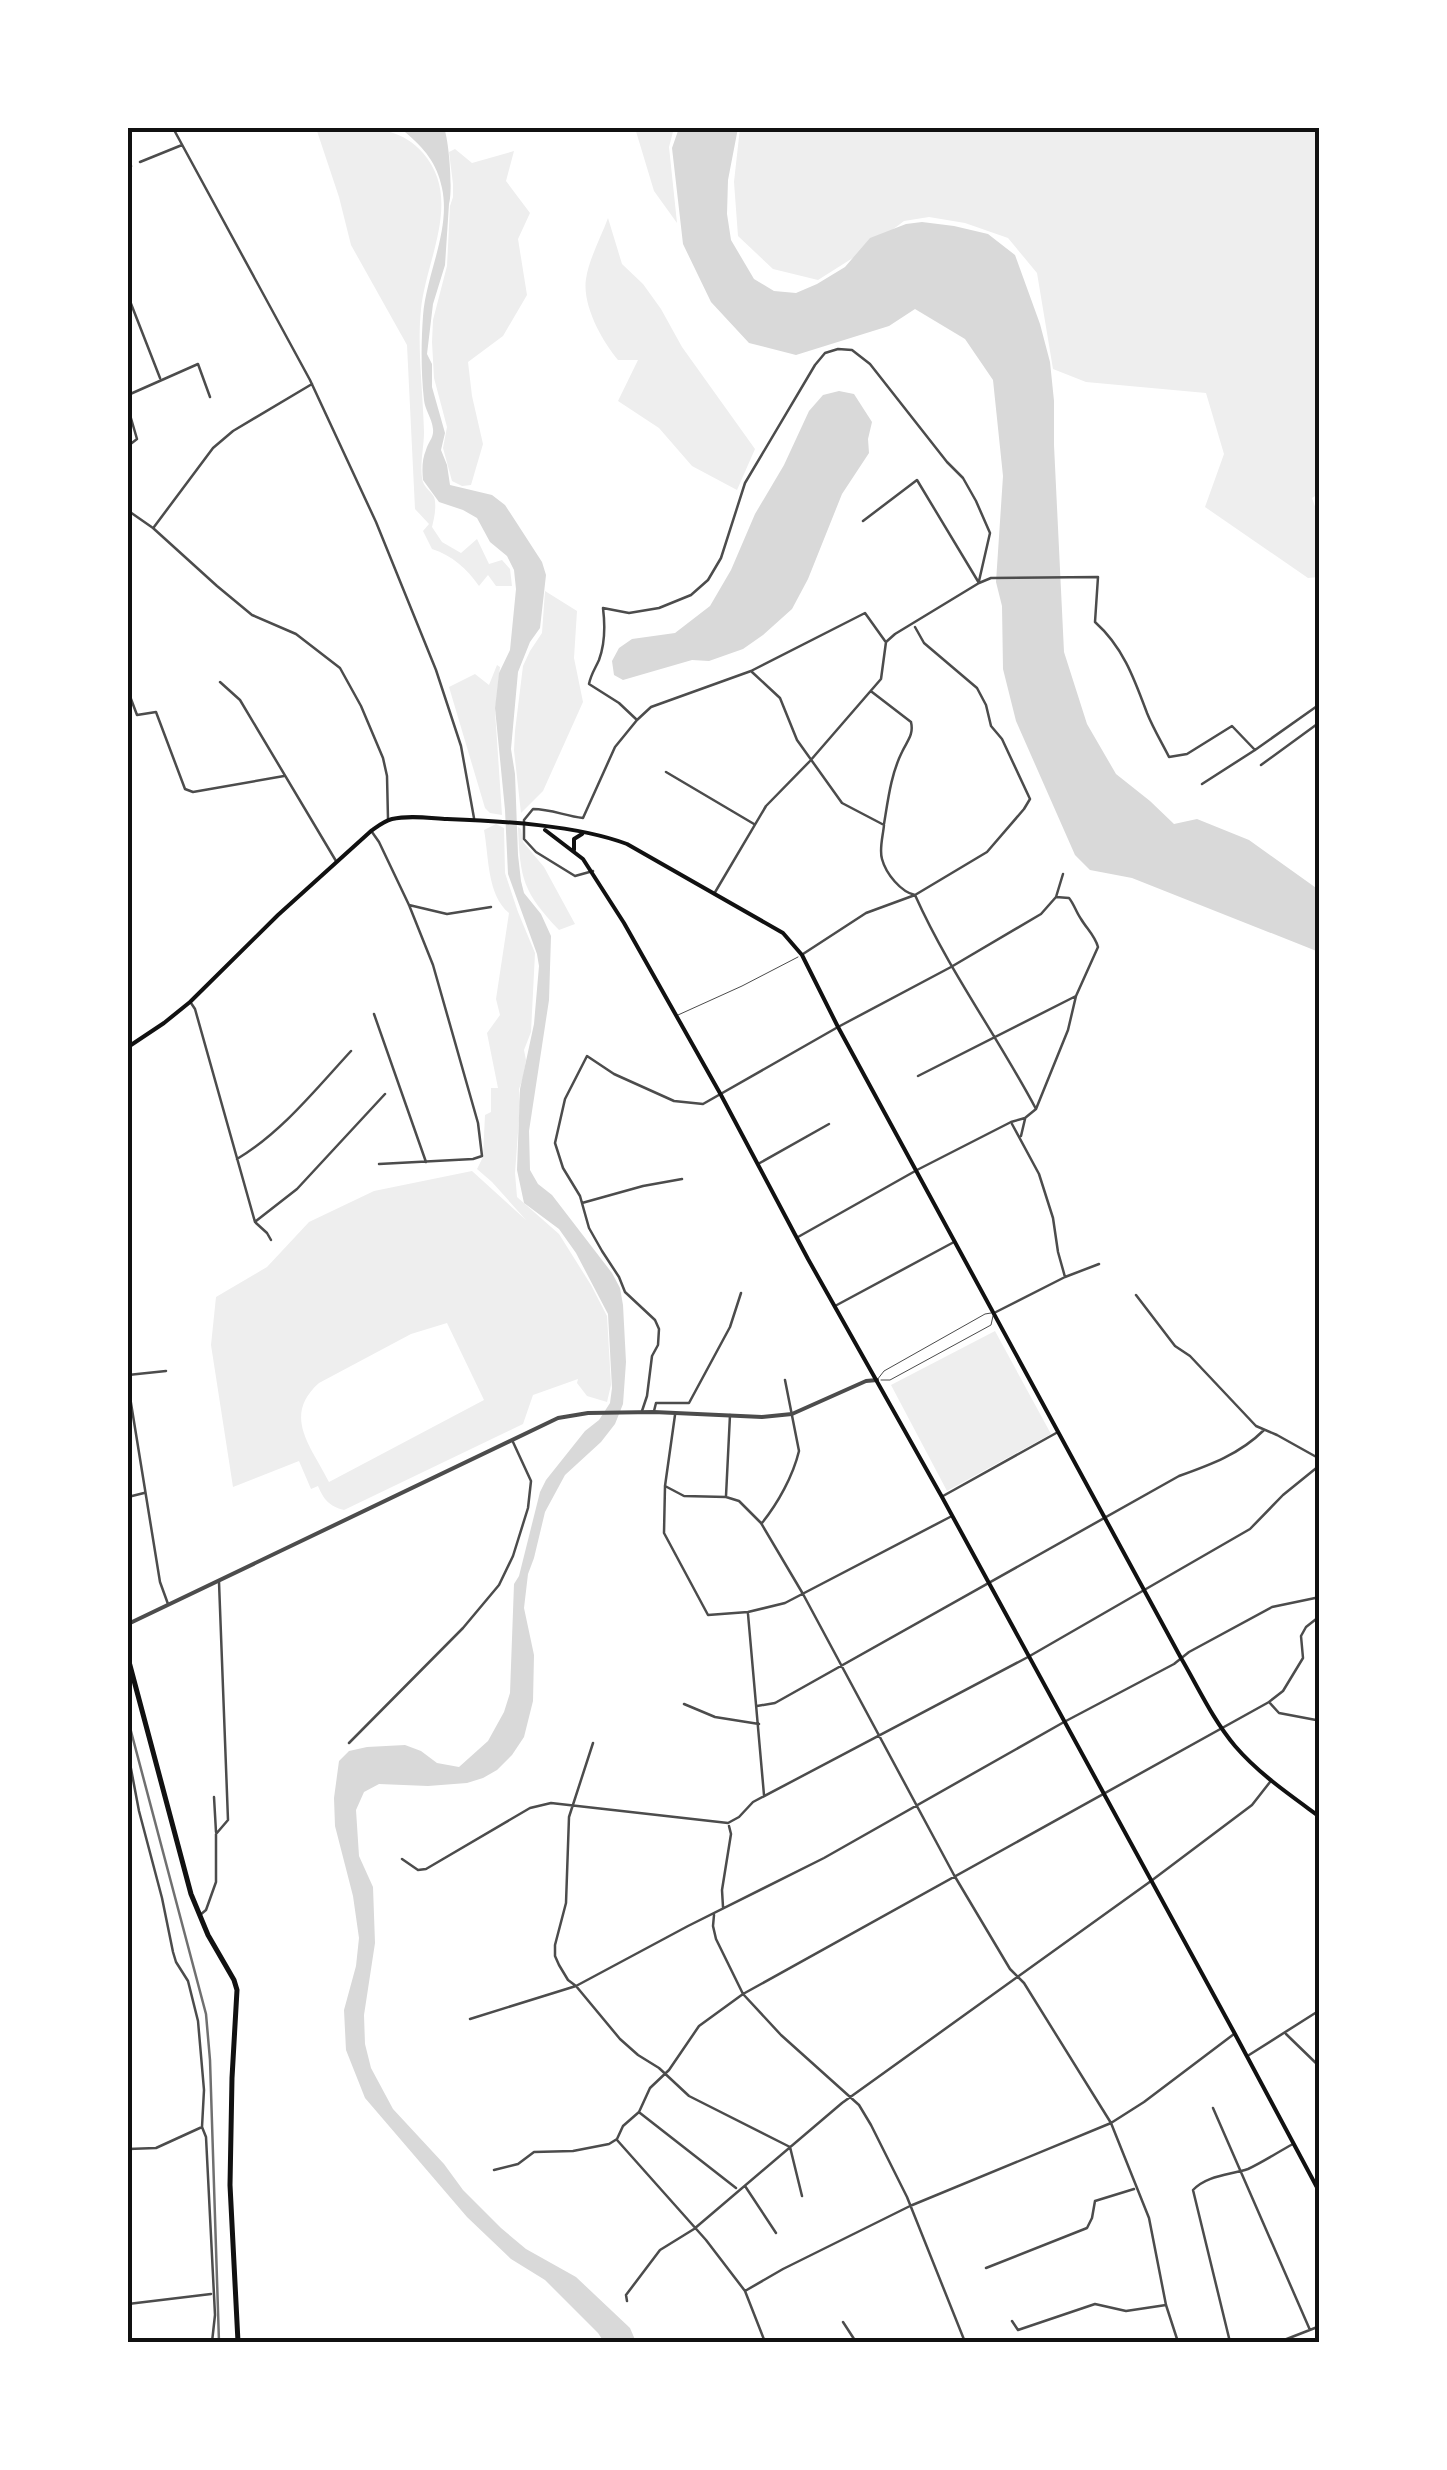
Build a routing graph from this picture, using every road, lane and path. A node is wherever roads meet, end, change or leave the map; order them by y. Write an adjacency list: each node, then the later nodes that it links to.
1 (173, 128): 2 (street)
2 (183, 145): 3 (street); 6 (street)
3 (140, 162)
4 (128, 296): 5 (street)
5 (160, 379): 7 (street); 8 (street)
6 (312, 384): 13 (street); 31 (street)
7 (128, 396)
8 (210, 396)
9 (128, 408): 10 (street)
10 (128, 446)
11 (128, 506): 13 (street)
12 (863, 521): 14 (street)
13 (153, 528): 30 (street)
14 (979, 583): 15 (street); 22 (street); 24 (street)
15 (914, 624): 16 (street); 42 (street)
16 (886, 642): 17 (street); 20 (street)
17 (751, 672): 22 (street); 25 (street)
18 (220, 682): 28 (street)
19 (128, 691): 28 (street)
20 (870, 692): 25 (street); 33 (street)
21 (1320, 704): 24 (street)
22 (637, 720): 39 (street)
23 (1320, 722): 26 (street)
24 (1256, 750): 29 (street)
25 (810, 761): 32 (street); 33 (street)
26 (1261, 765)
27 (666, 772): 32 (street)
28 (284, 776): 38 (street)
29 (1202, 784)
30 (388, 819): 31 (main road); 35 (main road)
31 (474, 820): 34 (main road)
32 (754, 824): 41 (street)
33 (884, 825): 42 (street)
34 (540, 827): 36 (main road); 37 (main road)
35 (371, 831): 38 (main road); 44 (street)
36 (586, 832): 37 (main road); 41 (main road)
37 (574, 852): 39 (main road)
38 (336, 862): 49 (main road)
39 (593, 871): 51 (main road)
40 (1063, 874): 43 (street)
41 (713, 895): 46 (main road)
42 (916, 895): 46 (street); 47 (street)
43 (1056, 897): 47 (street); 48 (street)
44 (409, 905): 45 (street); 65 (street)
45 (491, 907)
46 (802, 955): 51 (lane); 52 (main road)
47 (951, 967): 52 (street); 53 (street)
48 (1076, 996): 53 (street); 59 (street)
49 (190, 1002): 54 (main road); 64 (street)
50 (374, 1014): 65 (street)
51 (675, 1016): 58 (main road)
52 (838, 1027): 58 (street); 68 (main road)
53 (994, 1038): 56 (street); 59 (street)
54 (128, 1047)
55 (351, 1051): 64 (street)
56 (918, 1076)
57 (385, 1094): 71 (street)
58 (721, 1095): 67 (main road); 70 (street)
59 (1036, 1109): 60 (street)
60 (1025, 1118): 61 (street); 63 (street)
61 (1011, 1122): 63 (street); 68 (street)
62 (829, 1124): 67 (street)
63 (1021, 1138): 76 (street)
64 (237, 1159): 71 (street)
65 (426, 1163): 66 (street)
66 (379, 1164)
67 (757, 1165): 72 (main road)
68 (917, 1170): 72 (street); 74 (main road)
69 (682, 1179): 70 (street)
70 (582, 1203): 85 (street)
71 (255, 1222): 73 (street)
72 (796, 1238): 79 (main road)
73 (270, 1240)
74 (956, 1242): 79 (street); 80 (main road)
75 (1100, 1264): 76 (street)
76 (1064, 1277): 80 (street)
77 (741, 1293): 86 (street)
78 (1136, 1295): 90 (street)
79 (835, 1306): 84 (main road)
80 (994, 1313): 84 (lane); 84 (lane); 91 (main road)
81 (166, 1371): 82 (street)
82 (128, 1375): 95 (street)
83 (786, 1380): 89 (street)
84 (877, 1380): 89 (street); 97 (main road)
85 (641, 1412): 86 (street); 92 (street)
86 (654, 1412): 87 (street)
87 (676, 1412): 88 (street); 94 (street)
88 (730, 1414): 89 (street); 96 (street)
89 (792, 1414): 101 (street)
90 (1264, 1430): 93 (street); 100 (street)
91 (1059, 1431): 97 (street); 100 (main road)
92 (512, 1440): 102 (street); 123 (street)
93 (1320, 1462): 104 (street)
94 (665, 1486): 96 (street); 108 (street)
95 (145, 1493): 98 (street); 107 (street)
96 (726, 1497): 101 (street)
97 (942, 1497): 99 (main road)
98 (128, 1498)
99 (952, 1516): 103 (main road); 105 (street)
100 (1105, 1517): 103 (street); 104 (main road)
101 (761, 1524): 105 (street)
102 (219, 1581): 107 (street); 134 (street)
103 (988, 1583): 111 (main road); 114 (street)
104 (1145, 1590): 111 (street); 113 (main road)
105 (803, 1594): 108 (street); 114 (street)
106 (1320, 1597): 113 (street)
107 (169, 1606): 110 (street)
108 (748, 1612): 117 (street)
109 (1320, 1616): 115 (street)
110 (128, 1624)
111 (1028, 1657): 118 (main road); 122 (street)
112 (128, 1658): 140 (main road)
113 (1181, 1658): 118 (street); 121 (main road)
114 (841, 1666): 117 (street); 122 (street)
115 (1270, 1702): 120 (street); 121 (street)
116 (684, 1704): 119 (street)
117 (757, 1706): 119 (street)
118 (1064, 1722): 127 (main road); 131 (street)
119 (758, 1724): 129 (street)
120 (1320, 1724)
121 (1222, 1727): 126 (main road); 127 (street)
122 (878, 1735): 129 (street); 131 (street)
123 (350, 1743)
124 (593, 1743): 130 (street)
125 (128, 1753): 155 (street)
126 (1271, 1780): 132 (main road); 137 (street)
127 (1103, 1793): 136 (street); 137 (main road)
128 (214, 1797): 134 (street)
129 (764, 1797): 133 (street)
130 (574, 1805): 133 (street); 135 (street); 142 (street)
131 (915, 1805): 136 (street); 138 (street)
132 (1320, 1816)
133 (728, 1823): 138 (street)
134 (216, 1834): 140 (street)
135 (402, 1859)
136 (954, 1875): 141 (street); 143 (street)
137 (1151, 1881): 141 (street); 147 (main road)
138 (723, 1908): 139 (street)
139 (714, 1914): 142 (street); 143 (street)
140 (199, 1916): 182 (main road)
141 (1016, 1976): 151 (street); 154 (street)
142 (576, 1986): 145 (street); 150 (street)
143 (743, 1994): 150 (street); 151 (street)
144 (1320, 2010): 146 (street)
145 (470, 2019)
146 (1285, 2032): 148 (street); 149 (street)
147 (1235, 2034): 148 (main road); 154 (street)
148 (1247, 2056): 157 (main road)
149 (1320, 2067)
150 (665, 2076): 153 (street); 158 (street)
151 (850, 2098): 158 (street); 167 (street)
152 (1213, 2108): 161 (street)
153 (639, 2112): 156 (street); 164 (street)
154 (1111, 2123): 163 (street); 167 (street)
155 (202, 2127): 159 (street); 172 (street)
156 (617, 2139): 160 (street); 168 (street)
157 (1293, 2144): 161 (street); 165 (main road)
158 (790, 2147): 162 (street); 166 (street)
159 (128, 2149)
160 (494, 2170)
161 (1241, 2171): 179 (street); 187 (street)
162 (744, 2185): 164 (street); 169 (street)
163 (1137, 2189): 170 (street); 175 (street)
164 (738, 2190): 168 (street)
165 (1320, 2193)
166 (802, 2196)
167 (910, 2206): 171 (street); 185 (street)
168 (694, 2229): 171 (street); 173 (street)
169 (776, 2233)
170 (986, 2268)
171 (744, 2290): 183 (street)
172 (212, 2294): 174 (street); 181 (street)
173 (626, 2301)
174 (128, 2304)
175 (1166, 2304): 176 (street); 186 (street)
176 (1012, 2321)
177 (843, 2322): 184 (street)
178 (1320, 2326): 179 (street)
179 (1310, 2330): 180 (street)
180 (1293, 2336): 188 (street); 189 (street)
181 (212, 2342)
182 (238, 2342)
183 (765, 2342)
184 (856, 2342)
185 (965, 2342)
186 (1178, 2342)
187 (1230, 2342)
188 (1279, 2342)
189 (1296, 2342)

